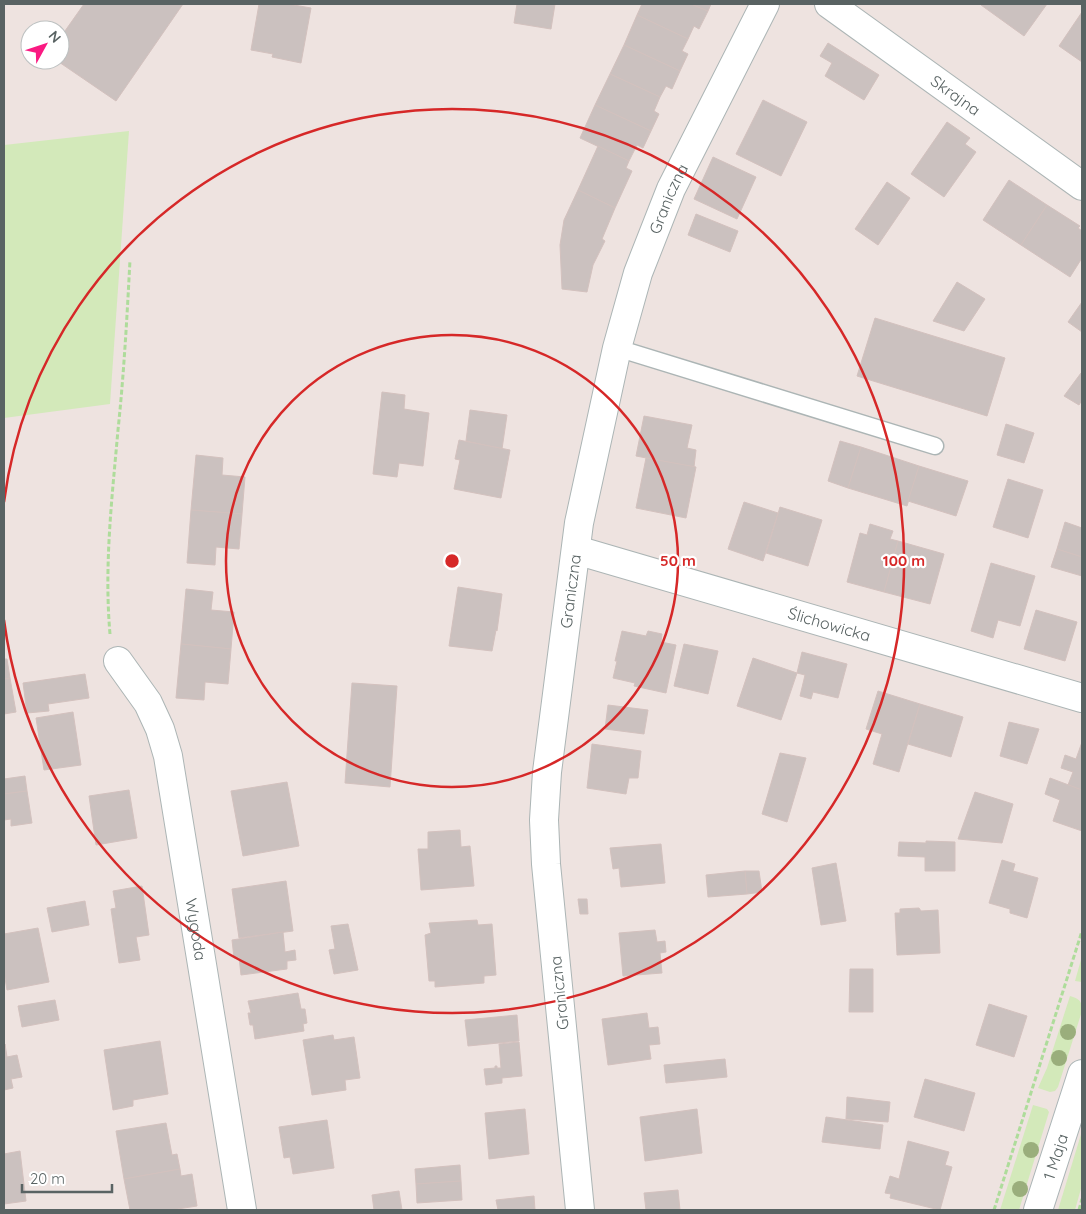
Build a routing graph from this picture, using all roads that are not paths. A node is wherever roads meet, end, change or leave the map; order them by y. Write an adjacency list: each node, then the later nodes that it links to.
1 (765, 4): 4 (street, Graniczna)
2 (830, 4): 3 (street, Skrajna)
3 (1082, 186)
4 (617, 348): 5 (lane); 6 (street, Graniczna)
5 (935, 446)
6 (576, 550): 8 (street, Ślichowicka); 11 (street, Graniczna)
7 (118, 661): 10 (street, Wygoda)
8 (1082, 698)
9 (1082, 1074): 12 (street, 1 Maja)
10 (242, 1210)
11 (580, 1210)
12 (1038, 1210)

